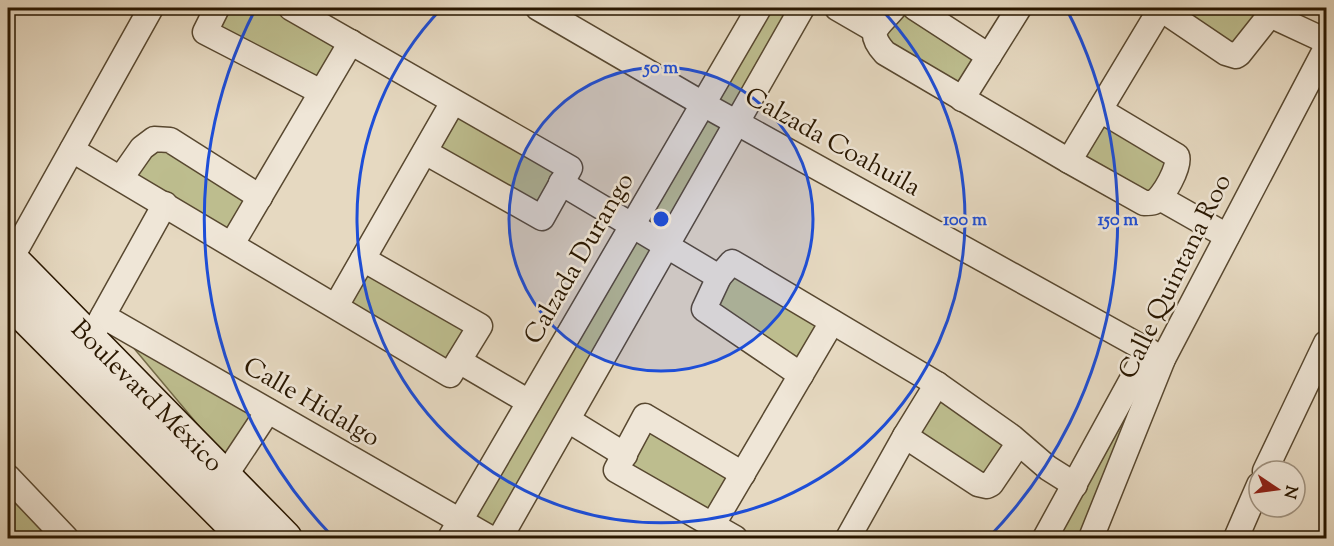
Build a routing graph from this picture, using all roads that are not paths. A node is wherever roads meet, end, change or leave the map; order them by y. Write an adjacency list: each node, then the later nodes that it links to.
1 (151, 8): 24 (street)
2 (217, 8): 18 (street)
3 (291, 8): 15 (street)
4 (538, 8): 21 (street, Calzada Coahuila)
5 (759, 8): 21 (street, Calzada Durango)
6 (802, 8): 23 (street)
7 (837, 8): 13 (street)
8 (894, 8): 13 (street)
9 (915, 8): 17 (street)
10 (1019, 8): 17 (street)
11 (1161, 8): 12 (street); 22 (street)
12 (1269, 11): 14 (street)
13 (875, 30): 19 (street)
14 (1326, 41)
15 (351, 42): 18 (street); 20 (street)
16 (1326, 48): 33 (street, Calle Quintana Roo)
17 (989, 56): 19 (street)
18 (321, 92): 29 (street)
19 (962, 99): 26 (street)
20 (453, 102): 25 (street); 28 (street)
21 (703, 104): 23 (street, Calzada Coahuila); 32 (street, Calzada Durango)
22 (1100, 110): 26 (street); 30 (street)
23 (737, 123): 35 (street); 44 (street, Calzada Coahuila)
24 (72, 150): 27 (street); 37 (street)
25 (424, 152): 28 (street); 36 (street)
26 (1069, 161): 30 (street)
27 (121, 178): 29 (street); 31 (street)
28 (561, 183): 32 (street)
29 (260, 197): 34 (street)
30 (1160, 198): 33 (street)
31 (165, 204): 34 (street); 42 (street)
32 (633, 224): 35 (street); 48 (street, Calzada Durango)
33 (1227, 236): 44 (street, Calle Quintana Roo)
34 (232, 244): 40 (street)
35 (667, 246): 38 (street); 50 (street)
36 (363, 259): 40 (street); 45 (street)
37 (9, 260): 42 (main road, Boulevard México)
38 (719, 277): 41 (street); 46 (street)
39 (8, 299): 63 (main road, Boulevard México)
40 (336, 306): 45 (street)
41 (832, 322): 46 (street); 47 (street)
42 (96, 328): 49 (street, Calle Hidalgo); 56 (main road, Boulevard México)
43 (1326, 343): 54 (street)
44 (1155, 355): 58 (street, Calle Quintana Roo); 70 (street, Calle Quintana Roo)
45 (459, 361): 48 (street)
46 (801, 375): 55 (street)
47 (937, 384): 51 (street); 52 (street)
48 (529, 402): 61 (street, Calzada Durango)
49 (268, 411): 56 (street); 61 (street, Calle Hidalgo)
50 (568, 420): 53 (street); 66 (street)
51 (905, 436): 52 (street); 68 (street)
52 (1018, 444): 58 (street)
53 (625, 455): 55 (street); 60 (street)
54 (1271, 459)
55 (743, 474): 60 (street)
56 (225, 476): 64 (main road, Boulevard México)
57 (8, 477): 62 (street)
58 (1074, 485): 69 (street, Calle Quintana Roo)
59 (1247, 513): 71 (street)
60 (712, 526): 67 (street)
61 (455, 530): 65 (street, Calle Hidalgo)
62 (52, 534)
63 (246, 538)
64 (285, 538)
65 (490, 538)
66 (500, 538)
67 (735, 538)
68 (848, 538)
69 (1045, 538)
70 (1092, 538)
71 (1236, 538)

